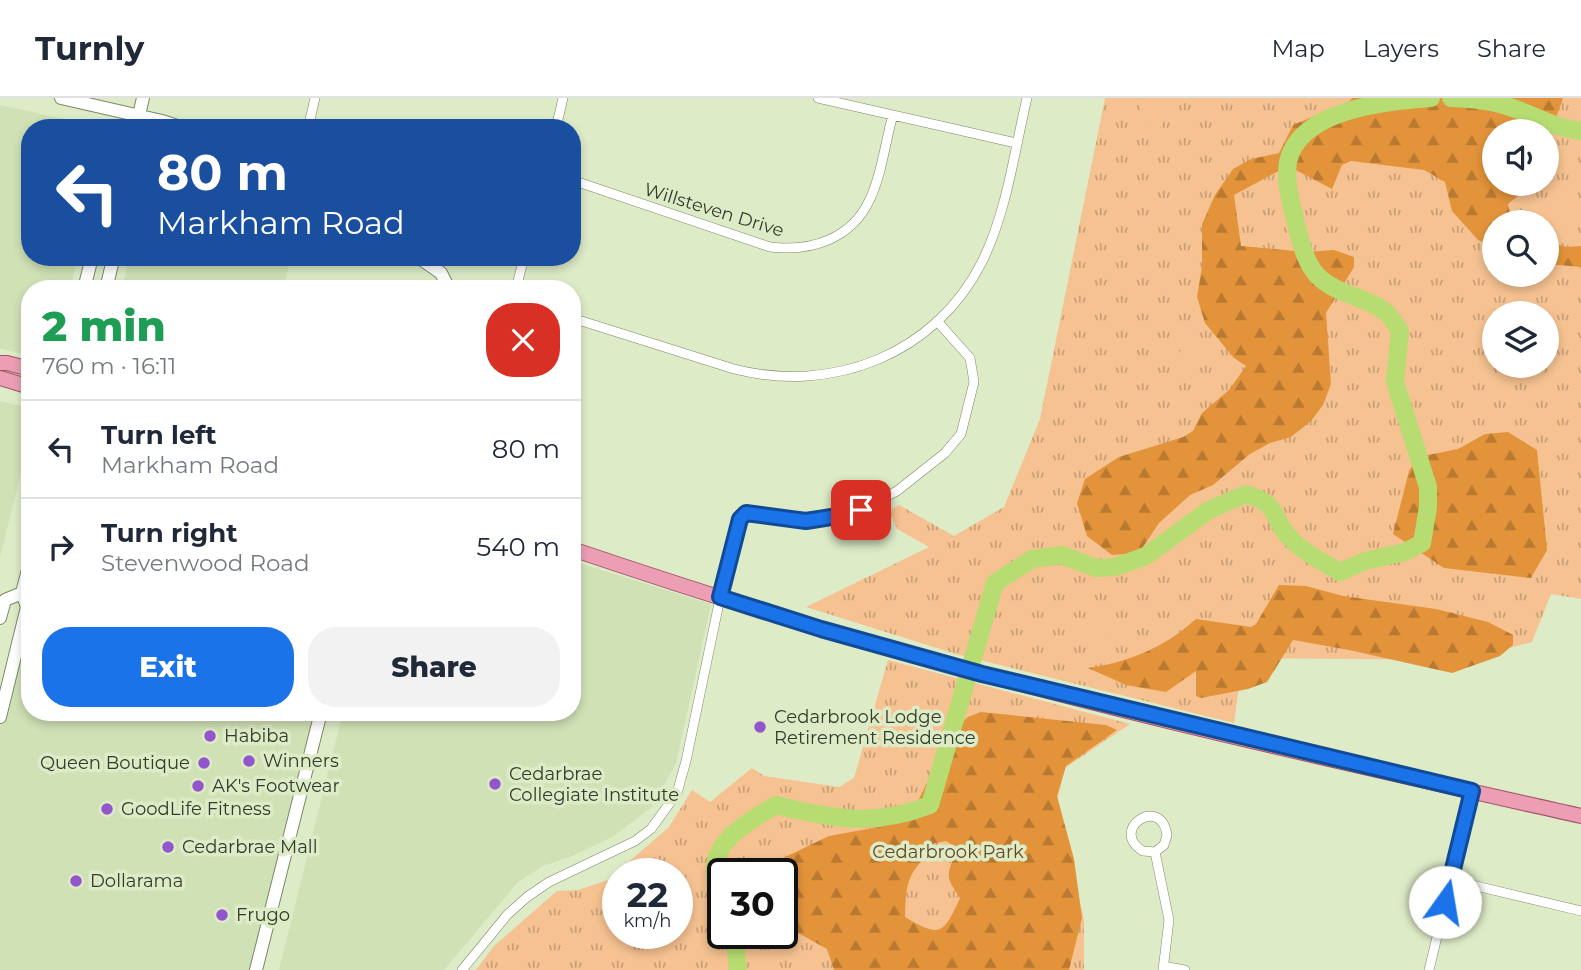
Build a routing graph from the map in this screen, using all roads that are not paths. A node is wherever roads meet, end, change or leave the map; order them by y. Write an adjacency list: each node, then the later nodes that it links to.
1 (61, 98): 8 (street)
2 (144, 98): 9 (street)
3 (315, 98): 10 (street)
4 (563, 98): 11 (street)
5 (818, 98): 7 (street)
6 (1027, 98): 12 (street)
7 (893, 115): 12 (street); 13 (street, Willsteven Drive)
8 (128, 119)
9 (139, 119)
10 (310, 119)
11 (558, 119)
12 (1016, 143): 17 (street)
13 (581, 183)
14 (432, 266): 15 (street)
15 (445, 280)
16 (581, 321): 17 (street)
17 (937, 321): 24 (street)
18 (0, 363): 19 (main road)
19 (21, 367)
20 (0, 377): 21 (main road)
21 (21, 384)
22 (581, 552): 24 (main road)
23 (21, 593): 25 (street)
24 (720, 597): 29 (main road); 36 (street)
25 (0, 618)
26 (21, 631): 27 (street)
27 (0, 716)
28 (319, 721): 35 (street)
29 (1472, 791): 30 (main road); 32 (street)
30 (1581, 816)
31 (1155, 852): 31 (street); 34 (street)
32 (1451, 880): 33 (street); 38 (street)
33 (1581, 911)
34 (1163, 968): 37 (street)
35 (256, 970)
36 (462, 970)
37 (1185, 970)
38 (1429, 970)

